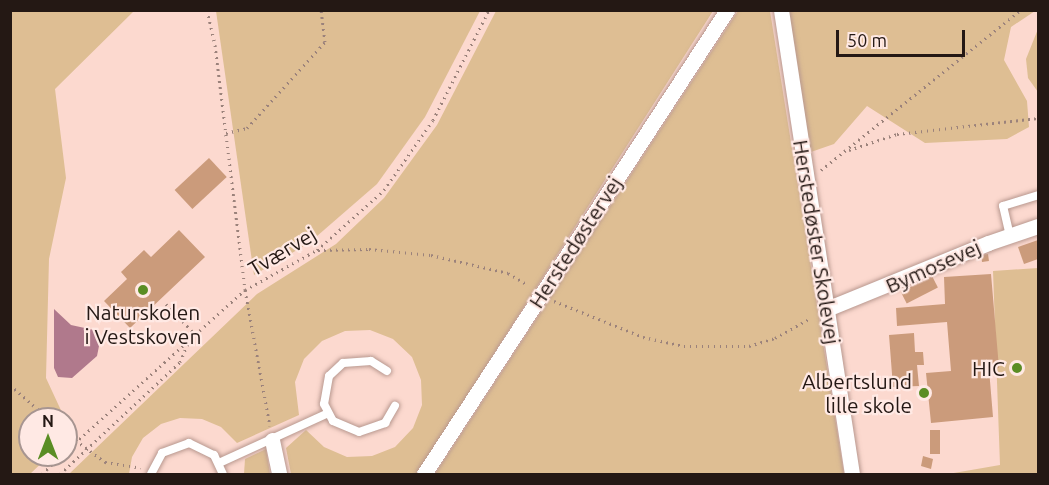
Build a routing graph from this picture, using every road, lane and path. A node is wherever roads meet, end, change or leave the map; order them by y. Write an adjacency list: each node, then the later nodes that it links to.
1 (207, 10): 8 (path)
2 (321, 10): 8 (path)
3 (489, 10): 14 (path, Tværvej)
4 (727, 10): 16 (street, Herstedøstervej)
5 (781, 10): 10 (street, Herstedøster Skolevej)
6 (1021, 10): 9 (path)
7 (1038, 118): 9 (path)
8 (226, 133): 15 (path)
9 (844, 152): 10 (path)
10 (807, 181): 18 (street, Herstedøster Skolevej)
11 (1038, 195): 13 (lane)
12 (1038, 226): 13 (street, Bymosevej)
13 (1010, 236): 18 (street, Bymosevej)
14 (317, 250): 15 (path, Tværvej); 16 (path)
15 (245, 290): 19 (path, Tværvej); 27 (path)
16 (542, 293): 18 (path); 35 (street, Herstedøstervej)
17 (166, 304): 19 (path)
18 (829, 308): 36 (street, Herstedøster Skolevej)
19 (195, 334): 20 (path, Tværvej)
20 (190, 338): 26 (path, Tværvej); 29 (path)
21 (387, 371): 25 (lane)
22 (10, 385): 24 (path)
23 (395, 406): 25 (lane)
24 (35, 407)
25 (328, 413): 27 (lane)
26 (78, 440)
27 (272, 440): 30 (lane); 34 (street)
28 (78, 443): 29 (path)
29 (86, 449): 31 (path); 32 (path)
30 (219, 463): 31 (lane); 33 (lane)
31 (151, 471)
32 (60, 474)
33 (223, 474)
34 (279, 474)
35 (424, 474)
36 (852, 474)

